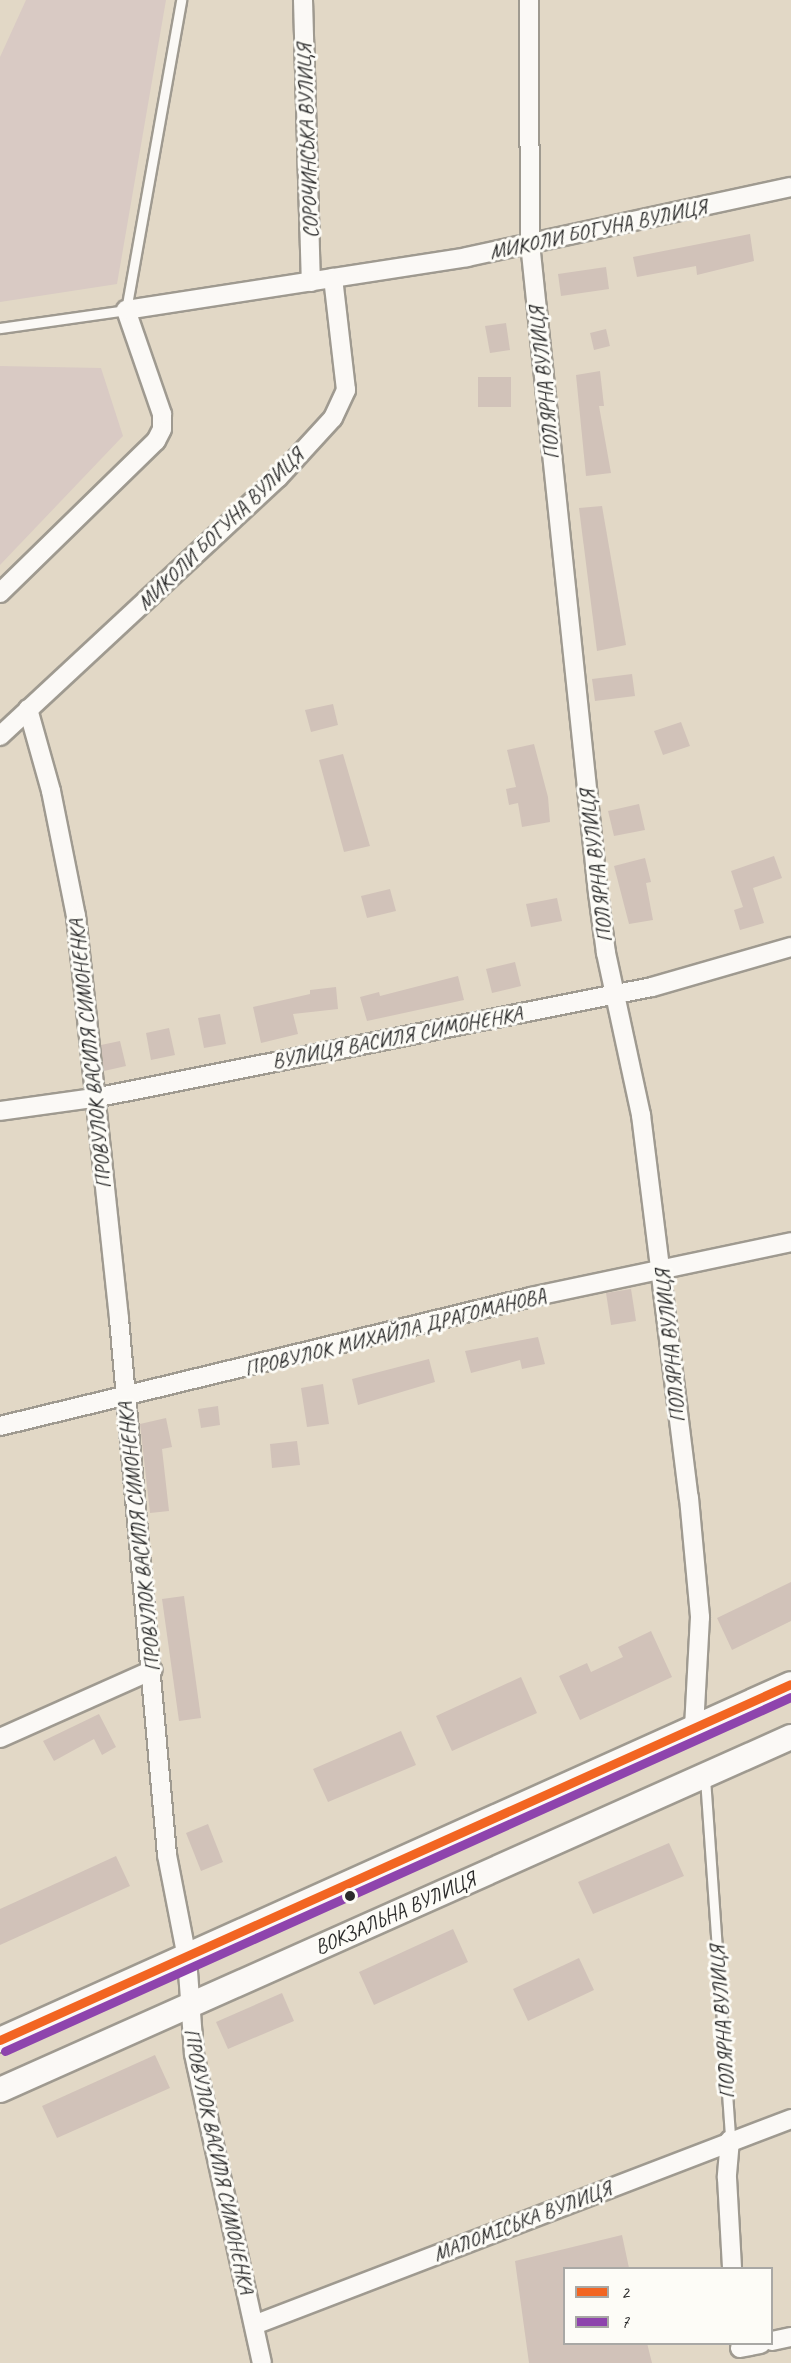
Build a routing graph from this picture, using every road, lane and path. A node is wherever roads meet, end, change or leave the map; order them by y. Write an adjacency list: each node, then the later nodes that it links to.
1 (181, 0): 8 (lane)
2 (303, 0): 7 (street, СОРОЧИНСЬКА ВУЛИЦЯ)
3 (529, 0): 5 (street, ПОЛЯРНА ВУЛИЦЯ)
4 (791, 188): 5 (street, МИКОЛИ БОГУНА ВУЛИЦЯ)
5 (530, 243): 6 (street, МИКОЛИ БОГУНА ВУЛИЦЯ); 14 (street, ПОЛЯРНА ВУЛИЦЯ)
6 (333, 278): 7 (street, МИКОЛИ БОГУНА ВУЛИЦЯ); 11 (street, МИКОЛИ БОГУНА ВУЛИЦЯ)
7 (311, 282): 8 (street, МИКОЛИ БОГУНА ВУЛИЦЯ)
8 (126, 310): 9 (lane); 10 (street)
9 (0, 328)
10 (0, 593)
11 (28, 710): 12 (street, МИКОЛИ БОГУНА ВУЛИЦЯ); 15 (street, ПРОВУЛОК ВАСИЛЯ СИМОНЕНКА)
12 (0, 736)
13 (791, 947): 14 (street, ВУЛИЦЯ ВАСИЛЯ СИМОНЕНКА)
14 (614, 994): 15 (street, ВУЛИЦЯ ВАСИЛЯ СИМОНЕНКА); 18 (street, ПОЛЯРНА ВУЛИЦЯ)
15 (94, 1098): 16 (street, ВУЛИЦЯ ВАСИЛЯ СИМОНЕНКА); 19 (street, ПРОВУЛОК ВАСИЛЯ СИМОНЕНКА)
16 (0, 1111)
17 (791, 1242): 18 (street, ПРОВУЛОК МИХАЙЛА ДРАГОМАНОВА)
18 (661, 1270): 19 (street, ПРОВУЛОК МИХАЙЛА ДРАГОМАНОВА); 23 (street, ПОЛЯРНА ВУЛИЦЯ)
19 (124, 1398): 20 (street, ПРОВУЛОК МИХАЙЛА ДРАГОМАНОВА); 21 (street, ПРОВУЛОК ВАСИЛЯ СИМОНЕНКА)
20 (0, 1426)
21 (153, 1670): 25 (street); 27 (street, ПРОВУЛОК ВАСИЛЯ СИМОНЕНКА)
22 (791, 1684): 23 (street)
23 (694, 1727): 27 (street)
24 (791, 1737): 26 (street, ВОКЗАЛЬНА ВУЛИЦЯ)
25 (0, 1738)
26 (704, 1776): 28 (street, ВОКЗАЛЬНА ВУЛИЦЯ); 32 (lane, ПОЛЯРНА ВУЛИЦЯ)
27 (187, 1958): 28 (street, ПРОВУЛОК ВАСИЛЯ СИМОНЕНКА); 29 (street)
28 (188, 2005): 30 (street, ВОКЗАЛЬНА ВУЛИЦЯ); 34 (street, ПРОВУЛОК ВАСИЛЯ СИМОНЕНКА)
29 (0, 2040)
30 (0, 2090)
31 (791, 2119): 32 (street, МАЛОМІСЬКА ВУЛИЦЯ)
32 (730, 2140): 33 (street, ПОЛЯРНА ВУЛИЦЯ); 34 (street, МАЛОМІСЬКА ВУЛИЦЯ)
33 (732, 2267)
34 (254, 2325): 39 (street, ПРОВУЛОК ВАСИЛЯ СИМОНЕНКА)
35 (791, 2337): 36 (street)
36 (773, 2341)
37 (756, 2345): 38 (street)
38 (741, 2351)
39 (262, 2363)

